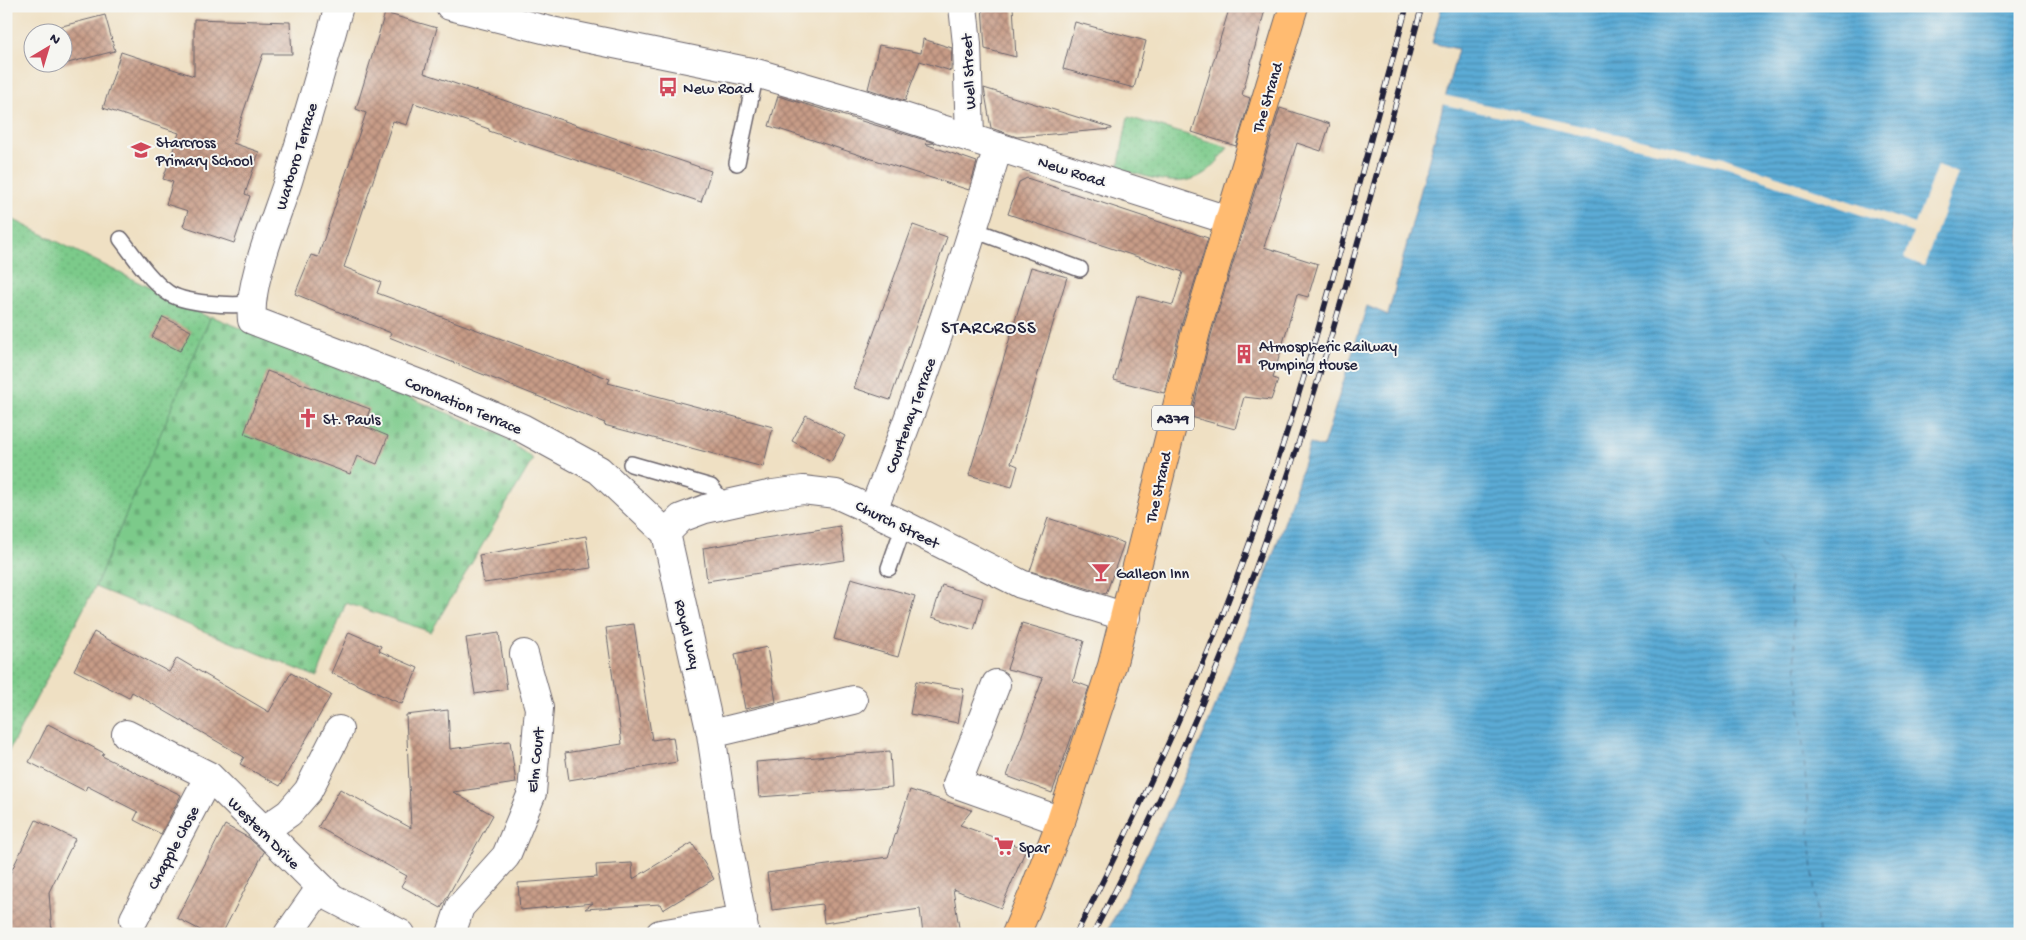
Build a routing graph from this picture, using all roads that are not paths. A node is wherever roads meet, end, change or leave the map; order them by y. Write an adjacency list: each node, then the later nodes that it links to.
1 (339, 6): 13 (street, Warboro Terrace)
2 (450, 6): 5 (street, New Road)
3 (963, 6): 6 (street, Well Street)
4 (1294, 6): 9 (main road, The Strand / A379)
5 (756, 73): 6 (street, New Road); 8 (lane)
6 (970, 138): 7 (street, New Road)
7 (998, 147): 9 (street, New Road); 10 (street, Courtenay Terrace)
8 (737, 163)
9 (1228, 220): 20 (main road, The Strand / A379)
10 (974, 230): 12 (lane); 16 (street, Courtenay Terrace)
11 (121, 239): 13 (lane)
12 (1080, 269)
13 (250, 304): 18 (street, Coronation Terrace)
14 (631, 464): 15 (lane)
15 (726, 505): 16 (street, Church Street); 18 (street, Church Street)
16 (873, 510): 17 (street, Church Street)
17 (904, 525): 19 (lane); 20 (street, Church Street)
18 (666, 533): 26 (street, Royal Way)
19 (889, 568)
20 (1126, 617): 28 (main road, The Strand / A379)
21 (524, 654): 35 (street, Elm Court)
22 (996, 684): 28 (street)
23 (853, 700): 26 (street)
24 (339, 730): 29 (street)
25 (126, 734): 27 (street, Western Drive)
26 (711, 734): 32 (street, Royal Way)
27 (209, 776): 29 (street, Western Drive); 31 (street, Chapple Close)
28 (1061, 821): 37 (main road, The Strand / A379)
29 (264, 831): 30 (street, Western Drive)
30 (321, 887): 33 (street); 34 (street, Western Drive)
31 (134, 919)
32 (744, 927): 36 (street)
33 (288, 934)
34 (401, 934)
35 (451, 934)
36 (660, 934)
37 (1016, 934)

